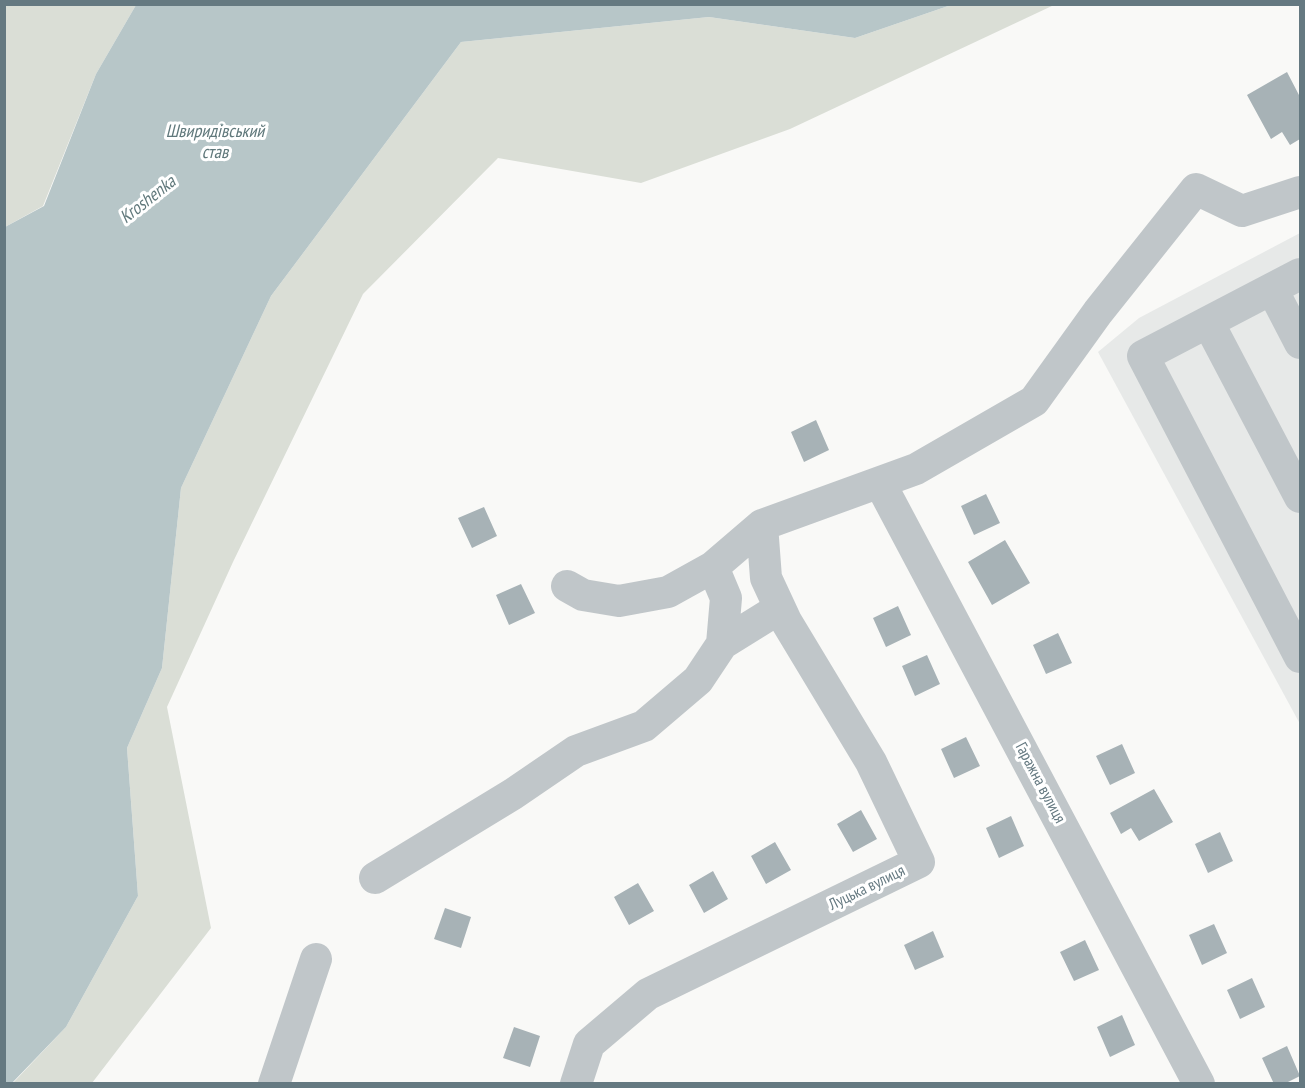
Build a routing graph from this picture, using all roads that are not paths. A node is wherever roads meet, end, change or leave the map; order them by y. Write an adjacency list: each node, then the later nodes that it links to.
1 (1300, 192): 6 (street)
2 (1300, 274): 3 (street)
3 (1272, 289): 4 (street); 5 (street)
4 (1208, 322): 7 (street); 13 (street)
5 (1300, 344)
6 (880, 483): 8 (street); 18 (street, Гаражна вулиця)
7 (1300, 497)
8 (762, 525): 9 (street); 11 (street, Луцька вулиця)
9 (713, 567): 10 (street); 12 (street)
10 (567, 586)
11 (780, 608): 12 (street); 17 (street, Луцька вулиця)
12 (722, 644): 14 (street)
13 (1300, 657)
14 (375, 878)
15 (316, 959): 16 (street)
16 (274, 1083)
17 (576, 1083)
18 (1199, 1083)

